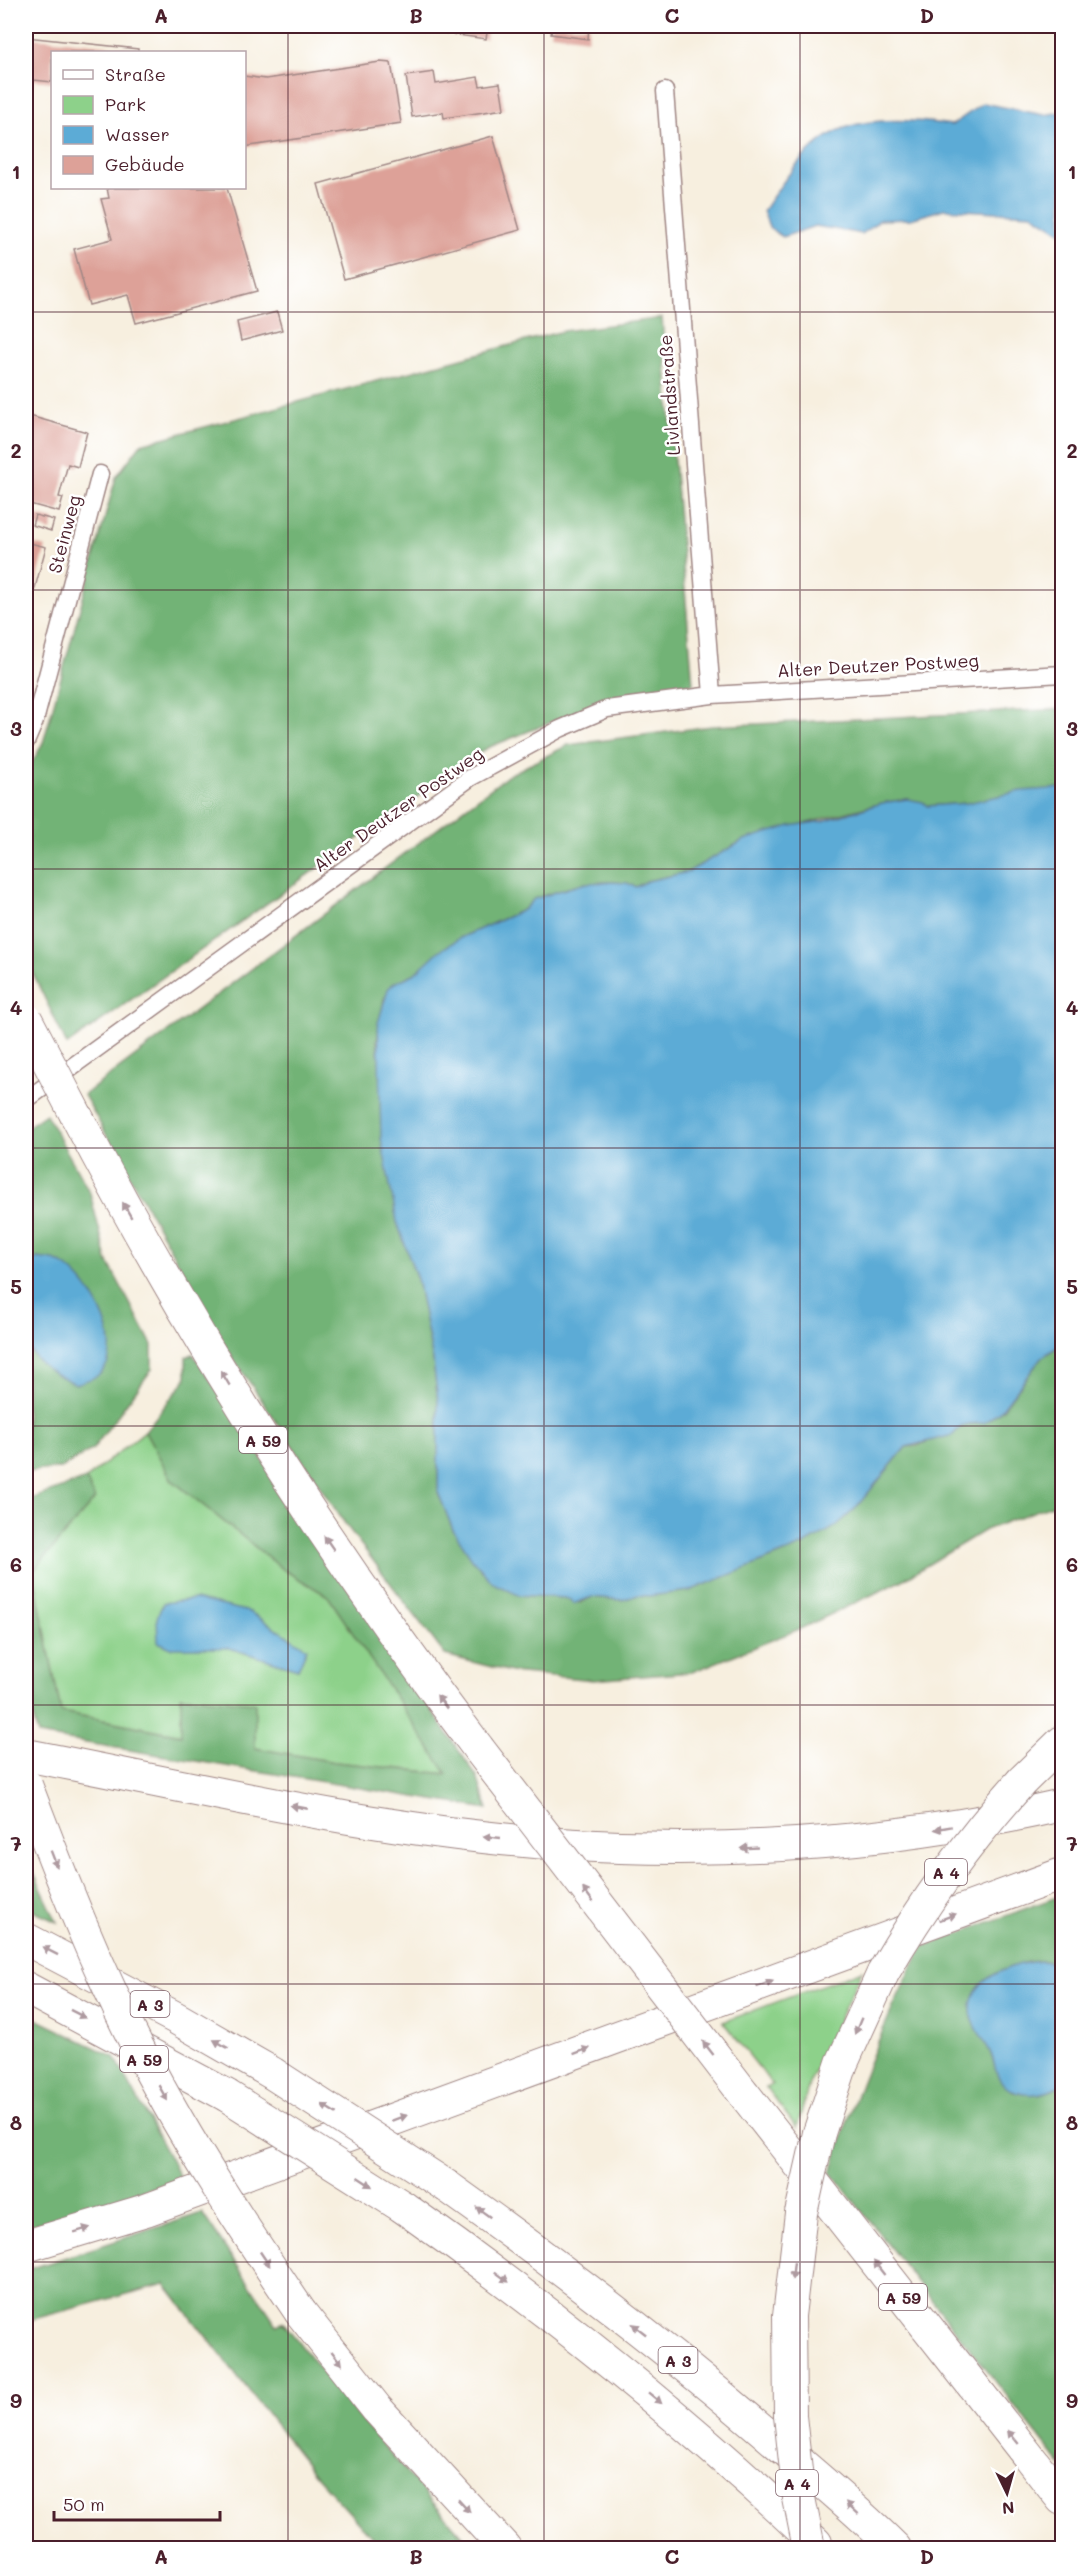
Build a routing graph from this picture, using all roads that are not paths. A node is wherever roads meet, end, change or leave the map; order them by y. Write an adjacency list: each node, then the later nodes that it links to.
1 (665, 91): 4 (street, Livlandstraße)
2 (100, 474): 5 (street, Steinweg)
3 (1062, 674): 4 (street, Alter Deutzer Postweg)
4 (712, 695): 7 (street, Alter Deutzer Postweg)
5 (26, 742)
6 (26, 1019): 16 (highway, A 59, one-way to 6, bridge)
7 (26, 1100)
8 (1062, 1742): 18 (highway, A 4, one-way to 18, bridge)
9 (26, 1755): 11 (highway, one-way to 9)
10 (26, 1785): 17 (highway, A 59, one-way to 17, bridge)
11 (1062, 1805)
12 (1062, 1874): 15 (highway, one-way to 12)
13 (26, 1939): 20 (highway, A 3, one-way to 13, bridge)
14 (26, 1988): 19 (highway, A 3, one-way to 19, bridge)
15 (26, 2246)
16 (1062, 2499)
17 (505, 2548)
18 (809, 2548)
19 (822, 2548)
20 (895, 2548)

